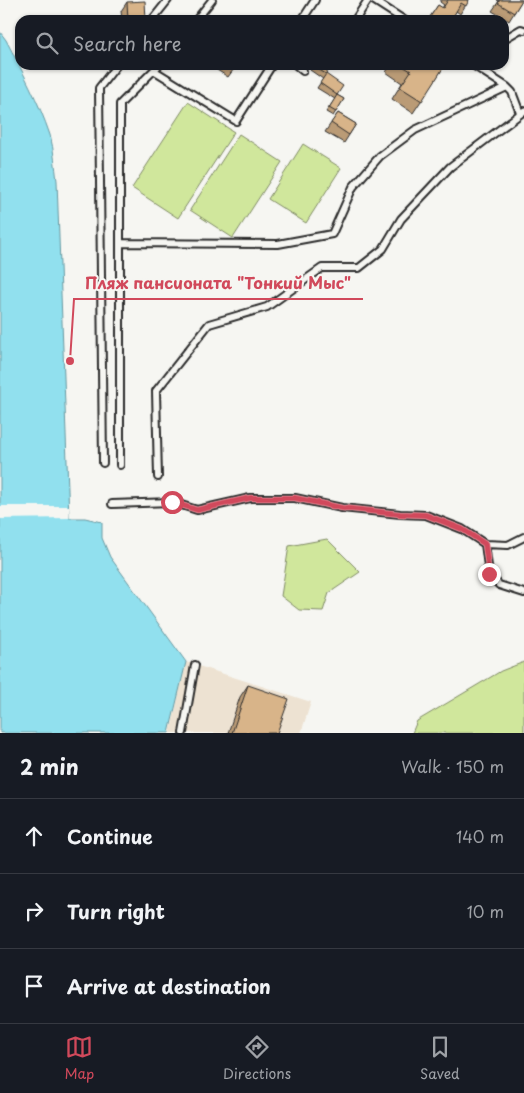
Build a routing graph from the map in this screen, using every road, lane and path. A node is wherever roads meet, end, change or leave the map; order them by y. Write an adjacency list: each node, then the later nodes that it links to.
1 (168, 0): 6 (lane)
2 (212, 0): 7 (lane)
3 (315, 0): 8 (lane)
4 (368, 0): 9 (lane)
5 (373, 0): 10 (lane)
6 (156, 15)
7 (200, 15)
8 (305, 15)
9 (358, 15)
10 (396, 15)
11 (524, 30): 12 (lane)
12 (509, 36)
13 (113, 70): 21 (lane)
14 (155, 70): 20 (lane)
15 (160, 70): 16 (lane)
16 (269, 70)
17 (482, 70): 18 (lane)
18 (507, 87): 19 (lane); 20 (lane)
19 (522, 112): 23 (lane)
20 (120, 243): 22 (lane)
21 (104, 462)
22 (120, 465)
23 (158, 478)
24 (112, 504): 26 (lane)
25 (524, 537): 26 (lane)
26 (485, 544): 27 (lane)
27 (524, 593)
28 (195, 665): 29 (lane)
29 (183, 733)

